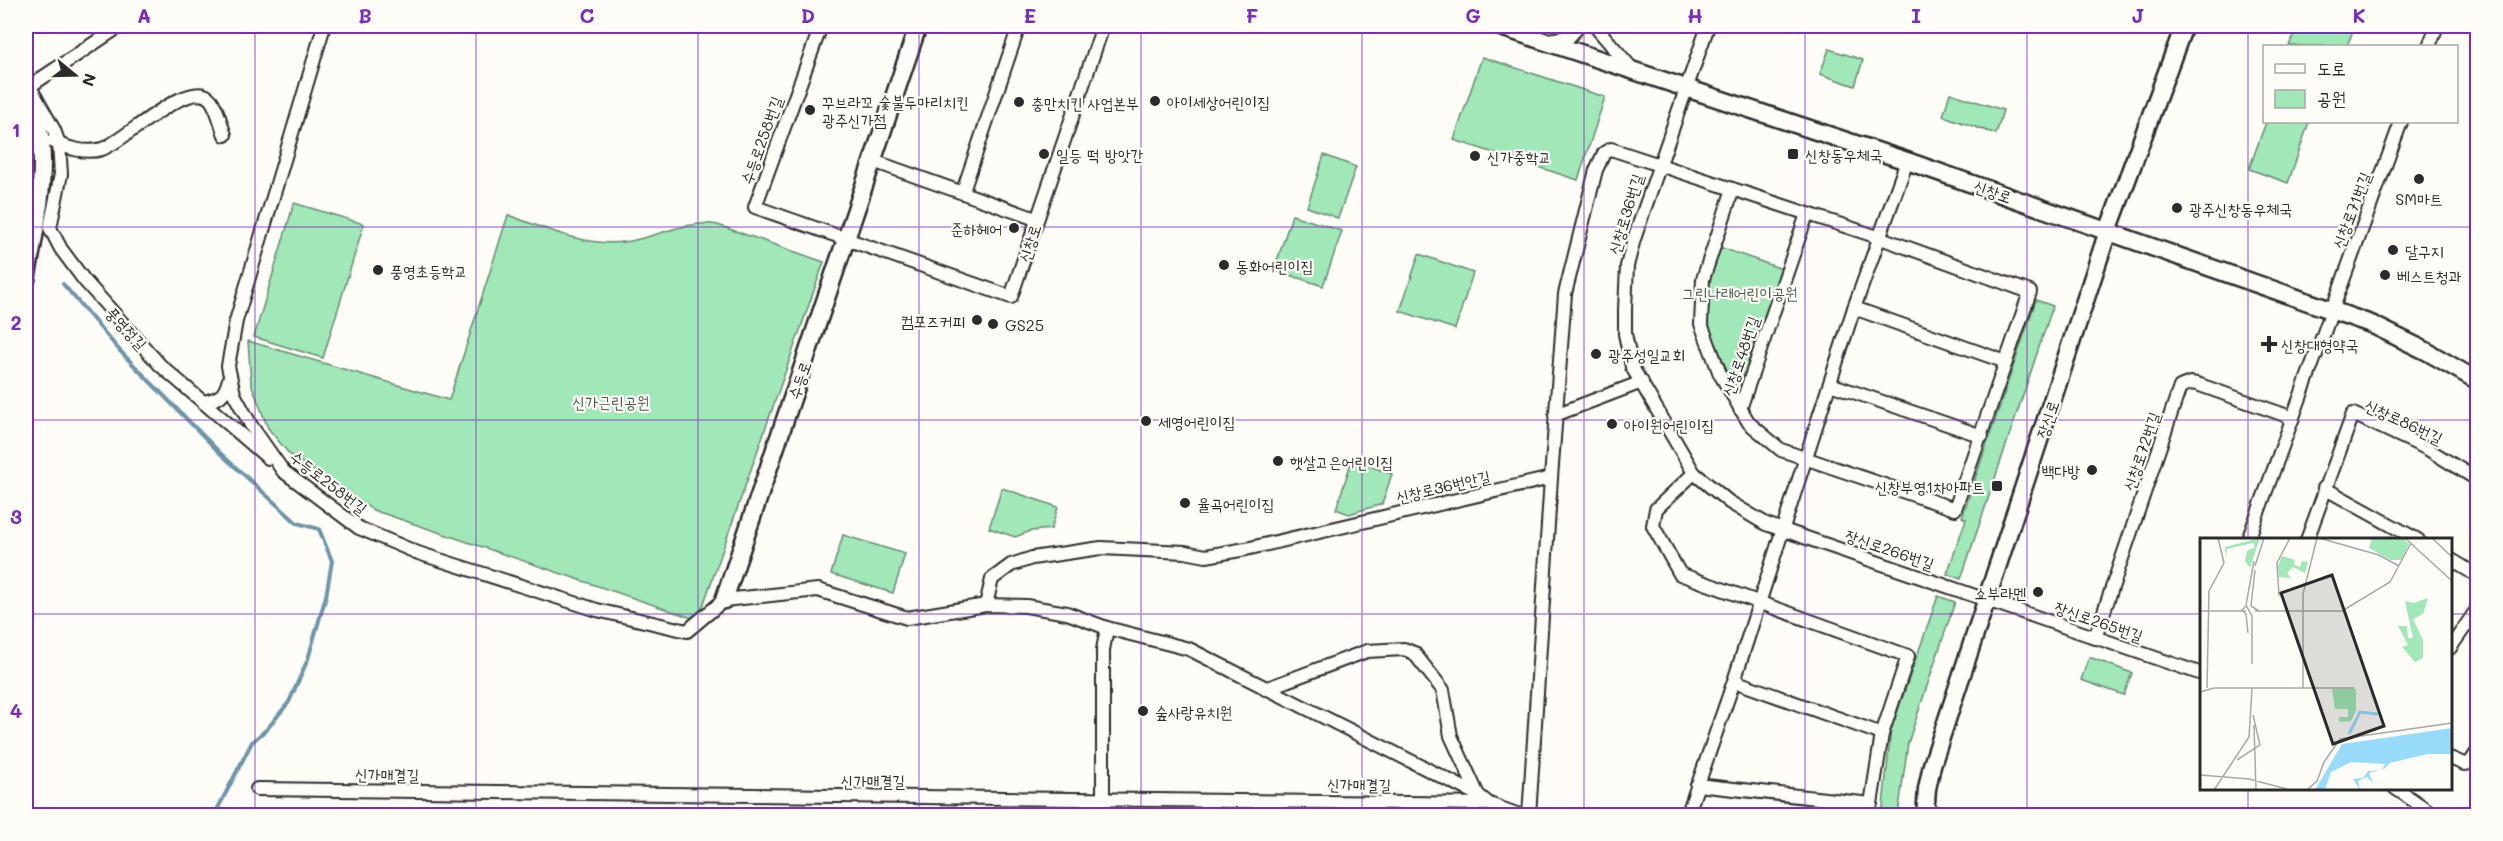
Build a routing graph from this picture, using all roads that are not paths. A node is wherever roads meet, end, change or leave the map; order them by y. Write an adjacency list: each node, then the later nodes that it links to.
1 (120, 26): 16 (street, 풍영정길)
2 (324, 26): 37 (street, 수등로258번길)
3 (821, 26): 32 (street, 수등로258번길)
4 (918, 26): 23 (main road, 수등로)
5 (1019, 26): 27 (street)
6 (1104, 26): 29 (street, 신창로)
7 (1498, 26): 13 (main road, 신창로)
8 (1579, 26): 13 (street)
9 (1595, 26): 15 (street)
10 (1708, 26): 17 (street, 신창로36번길)
11 (2184, 26): 30 (main road, 장신로)
12 (2437, 26): 14 (street)
13 (1544, 40): 15 (main road, 신창로)
14 (2429, 45)
15 (1634, 71): 17 (main road, 신창로)
16 (28, 83): 22 (street, 풍영정길)
17 (1686, 89): 24 (main road, 신창로); 25 (street, 신창로36번길)
18 (26, 105): 20 (main road)
19 (2401, 123): 35 (street, 신창로71번길)
20 (40, 135): 22 (street); 33 (main road)
21 (225, 135): 22 (street)
22 (58, 144): 41 (street, 풍영정길)
23 (873, 161): 27 (street); 32 (main road, 수등로)
24 (1907, 162): 30 (main road, 신창로); 31 (street)
25 (1658, 164): 26 (street, 신창로36번길); 39 (street, 신창로36번길); 43 (street)
26 (1733, 189): 28 (street, 신창로36번길); 42 (street, 신창로48번길)
27 (963, 191): 29 (street)
28 (1807, 214): 31 (street, 신창로48번길); 42 (street, 신창로48번길)
29 (1036, 219): 32 (street, 신창로)
30 (2108, 231): 35 (main road, 신창로); 58 (main road, 장신로)
31 (1878, 237): 34 (street); 36 (street, 신창로48번길)
32 (848, 241): 59 (main road, 수등로)
33 (26, 280)
34 (1854, 308): 36 (street); 40 (street)
35 (2330, 310): 38 (main road, 신창로); 44 (street)
36 (2006, 362): 45 (street, 신창로48번길)
37 (230, 374): 41 (street); 47 (street, 수등로258번길)
38 (2478, 381)
39 (1642, 382): 43 (street); 48 (street, 신창로36번길)
40 (1830, 384): 45 (street); 46 (street)
41 (203, 402): 47 (street, 풍영정길)
42 (1740, 409): 46 (street, 신창로48번길)
43 (1555, 415): 49 (street)
44 (2293, 418): 53 (street); 64 (street, 신창로72번길)
45 (1982, 436): 46 (street, 신창로48번길)
46 (1804, 459): 52 (street)
47 (283, 471): 59 (street, 수등로258번길)
48 (1694, 473): 52 (street, 신창로36번길); 60 (street)
49 (1551, 478): 61 (street, 신창로36번안길); 79 (street)
50 (2478, 480): 51 (street, 신창로86번길)
51 (2324, 488): 54 (street, 신창로86번길); 55 (street)
52 (1783, 530): 58 (street, 장신로266번길); 60 (street)
53 (2249, 538)
54 (2308, 538)
55 (2414, 538)
56 (2452, 560): 57 (street)
57 (2478, 576)
58 (1986, 599): 64 (street, 장신로265번길); 81 (main road, 장신로)
59 (724, 600): 61 (street, 신가매결길)
60 (1759, 602): 67 (street); 69 (street)
61 (986, 605): 63 (street, 신가매결길)
62 (2478, 608): 65 (street)
63 (1107, 628): 68 (street, 신가매결길); 76 (street)
64 (2095, 638): 66 (street, 장신로265번길)
65 (2452, 647)
66 (2200, 672)
67 (1734, 681): 69 (street); 72 (street)
68 (1265, 689): 75 (street, 신가매결길); 75 (street, 신가매결길)
69 (1882, 734): 72 (street)
70 (2478, 751): 71 (street)
71 (2452, 758)
72 (1697, 785): 80 (street)
73 (257, 789): 76 (street, 신가매결길)
74 (2397, 790): 82 (street)
75 (1478, 795): 77 (street, 신가매결길)
76 (1103, 798): 77 (street, 신가매결길)
77 (1489, 804): 78 (street, 신가매결길)
78 (1522, 816)
79 (1529, 816)
80 (1687, 816)
81 (1925, 816)
82 (2436, 816)

